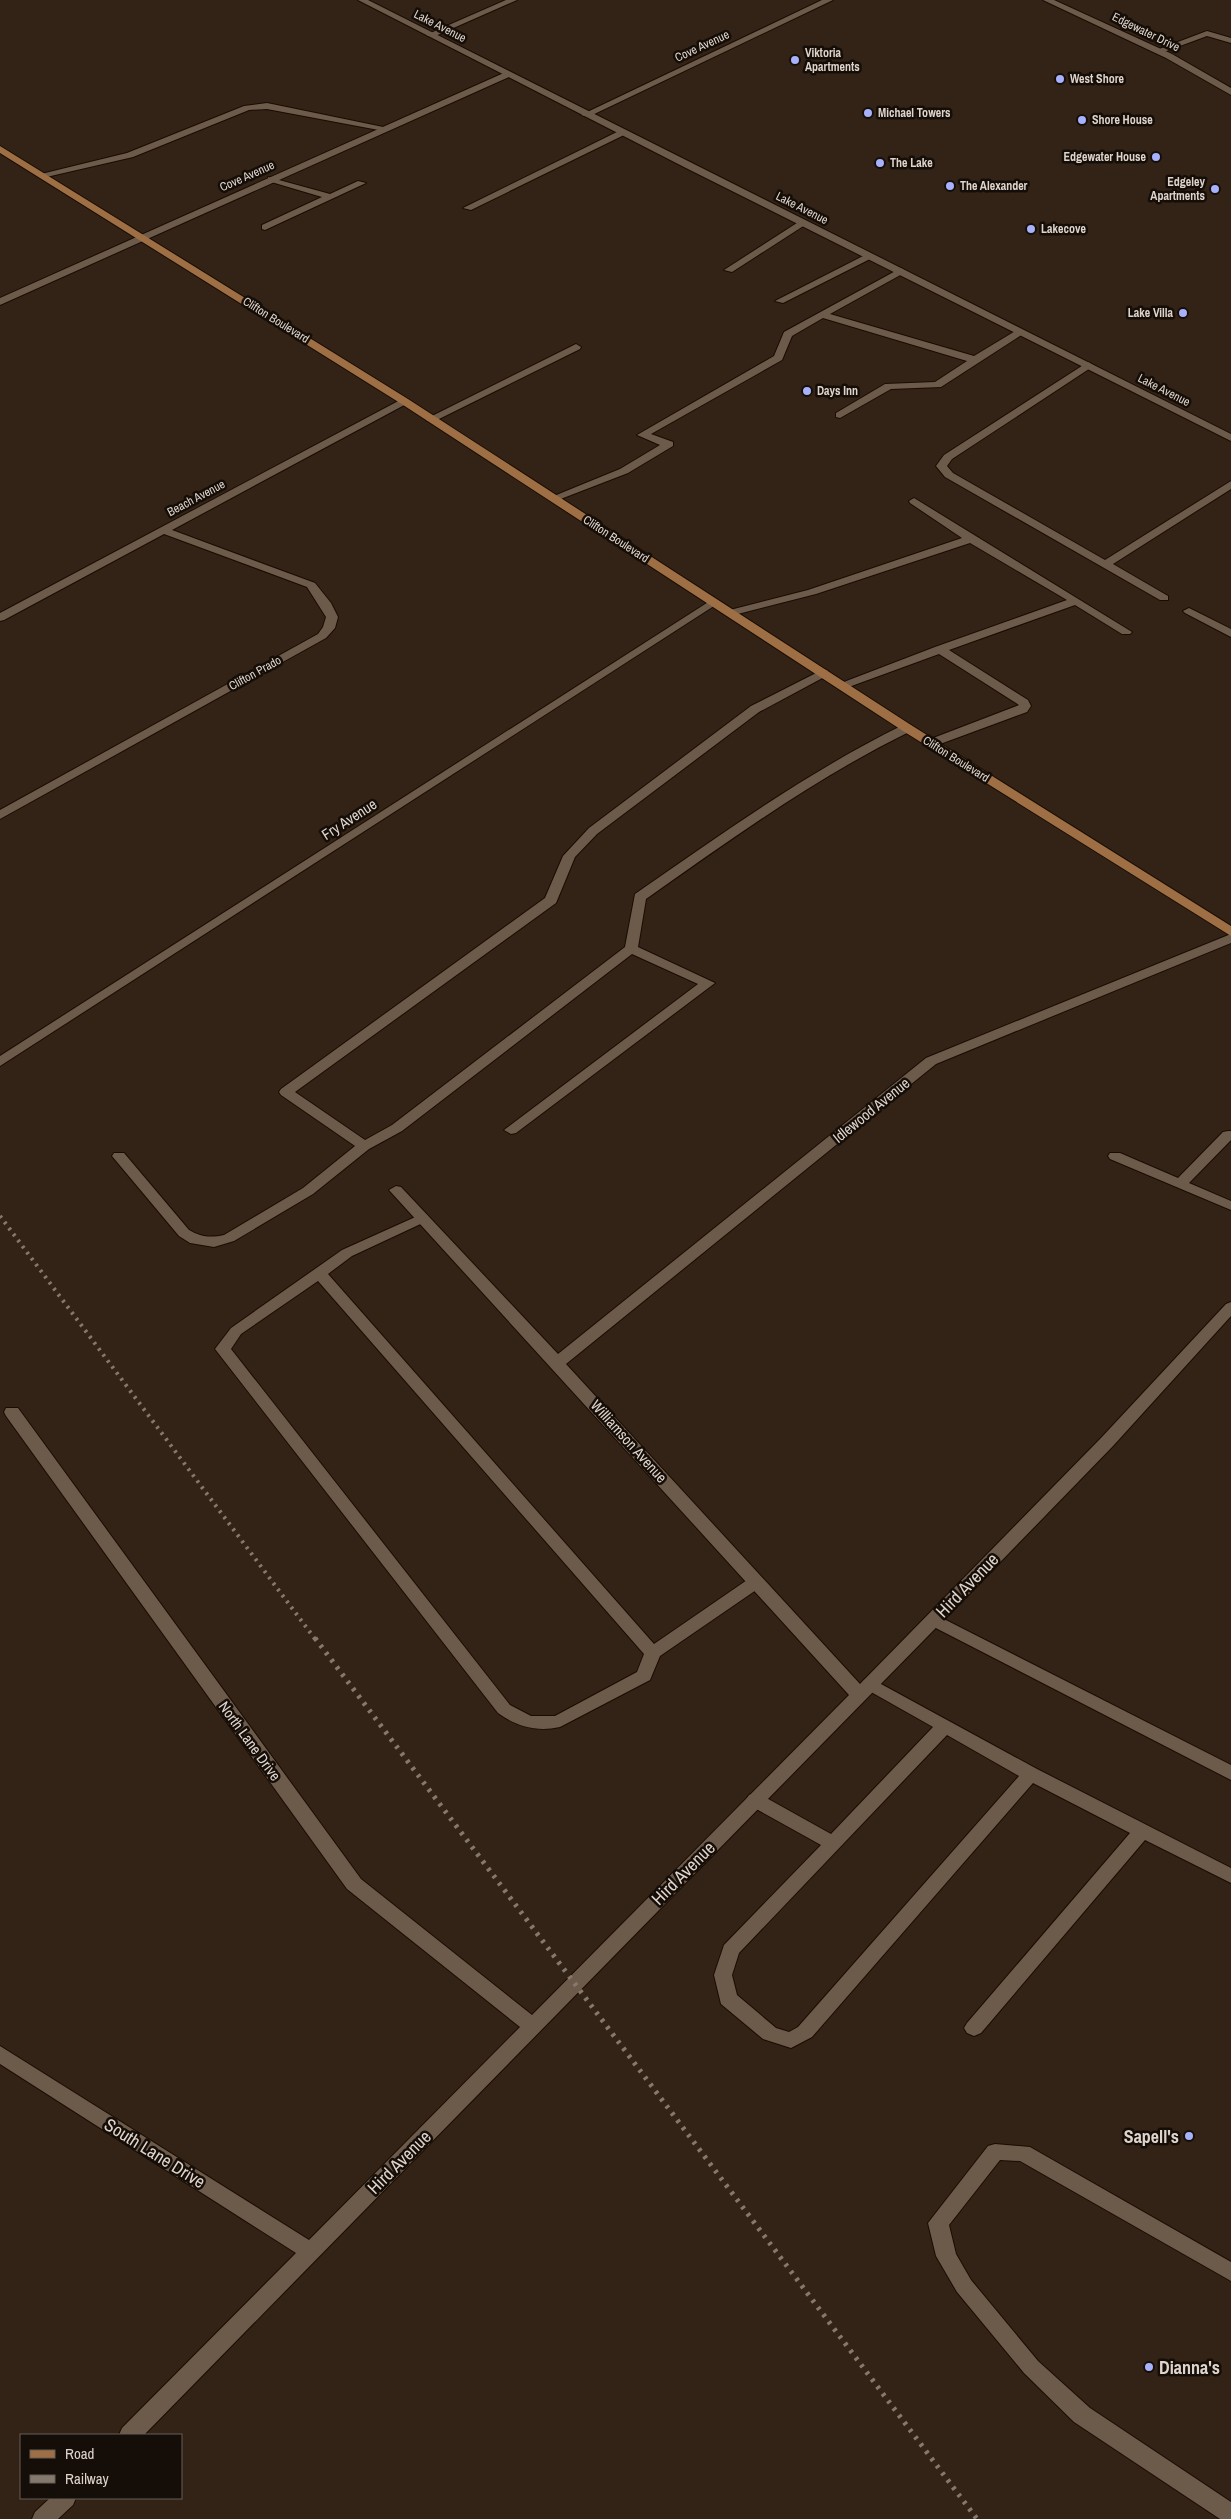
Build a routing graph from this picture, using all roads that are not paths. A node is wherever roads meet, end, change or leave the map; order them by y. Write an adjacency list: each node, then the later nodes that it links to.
1 (362, 0): 5 (street, Lake Avenue)
2 (513, 0): 5 (street)
3 (829, 0): 10 (street, Cove Avenue)
4 (1048, 0): 7 (street, Edgewater Drive)
5 (430, 35): 8 (street, Lake Avenue)
6 (1229, 40): 7 (street)
7 (1158, 51): 9 (street, Edgewater Drive)
8 (506, 74): 10 (street, Lake Avenue); 11 (street, Cove Avenue)
9 (1231, 92)
10 (585, 115): 12 (street, Lake Avenue)
11 (384, 128): 14 (street); 15 (street, Cove Avenue)
12 (621, 133): 18 (street); 19 (street, Lake Avenue)
13 (0, 149): 14 (main road, Clifton Boulevard)
14 (42, 175): 21 (main road, Clifton Boulevard)
15 (272, 179): 17 (street); 21 (street, Cove Avenue)
16 (361, 183): 17 (street)
17 (330, 197): 20 (street)
18 (468, 208)
19 (803, 223): 22 (street, Lake Avenue); 23 (street)
20 (265, 227)
21 (141, 236): 26 (street, Cove Avenue); 32 (main road, Clifton Boulevard)
22 (869, 256): 24 (street, Lake Avenue); 25 (street)
23 (729, 270)
24 (900, 271): 27 (street); 28 (street, Lake Avenue)
25 (780, 301)
26 (0, 302)
27 (822, 315): 30 (street); 37 (street)
28 (1021, 332): 30 (street); 31 (street, Lake Avenue)
29 (576, 347): 34 (street)
30 (975, 360): 33 (street)
31 (1088, 365): 35 (street, Lake Avenue); 41 (street)
32 (404, 401): 34 (main road, Clifton Boulevard); 39 (street, Beach Avenue)
33 (840, 415)
34 (431, 418): 37 (main road, Clifton Boulevard)
35 (1231, 438)
36 (1231, 484): 41 (street)
37 (554, 498): 44 (main road, Clifton Boulevard)
38 (914, 501): 40 (street)
39 (165, 531): 47 (street, Beach Avenue); 55 (street, Clifton Prado)
40 (971, 539): 43 (street); 46 (street)
41 (1107, 564): 42 (street)
42 (1164, 598)
43 (1076, 601): 48 (street); 50 (street)
44 (713, 602): 46 (main road, Clifton Boulevard); 59 (street, Fry Avenue)
45 (1189, 611): 49 (street)
46 (730, 613): 51 (main road, Clifton Boulevard)
47 (0, 618)
48 (1126, 632)
49 (1231, 634)
50 (939, 650): 52 (street); 54 (street)
51 (824, 673): 52 (main road, Clifton Boulevard); 62 (street)
52 (842, 685): 53 (main road, Clifton Boulevard)
53 (907, 728): 54 (main road, Clifton Boulevard); 58 (street)
54 (932, 744): 56 (main road, Clifton Boulevard)
55 (0, 815)
56 (1231, 932)
57 (1231, 938): 71 (street, Idlewood Avenue)
58 (631, 949): 60 (street); 62 (street)
59 (0, 1062)
60 (511, 1130)
61 (1228, 1135): 65 (street)
62 (364, 1146): 63 (street)
63 (119, 1156)
64 (1114, 1156): 65 (street)
65 (1180, 1184): 67 (street)
66 (396, 1190): 68 (street, Williamson Avenue)
67 (1231, 1206)
68 (422, 1218): 69 (street); 71 (street, Williamson Avenue)
69 (320, 1272): 75 (street); 75 (street)
70 (1231, 1307): 74 (street, Hird Avenue)
71 (557, 1362): 73 (street, Williamson Avenue)
72 (12, 1412): 84 (street, North Lane Drive)
73 (756, 1582): 75 (street); 76 (street, Williamson Avenue)
74 (934, 1620): 76 (street, Hird Avenue); 78 (street)
75 (653, 1653)
76 (864, 1689): 77 (street, Williamson Avenue); 80 (street, Hird Avenue)
77 (944, 1728): 79 (street, Williamson Avenue); 82 (street)
78 (1231, 1773)
79 (1031, 1774): 81 (street, Williamson Avenue); 82 (street)
80 (755, 1800): 82 (street); 84 (street, Hird Avenue)
81 (1142, 1831): 83 (street, Williamson Avenue); 85 (street)
82 (833, 1843)
83 (1231, 1876)
84 (533, 2027): 87 (street, Hird Avenue)
85 (974, 2028)
86 (0, 2054): 87 (street, South Lane Drive)
87 (310, 2252): 89 (street, Hird Avenue)
88 (1231, 2272): 91 (street)
89 (131, 2434)
90 (64, 2499): 92 (street)
91 (1231, 2514)
92 (43, 2519)

